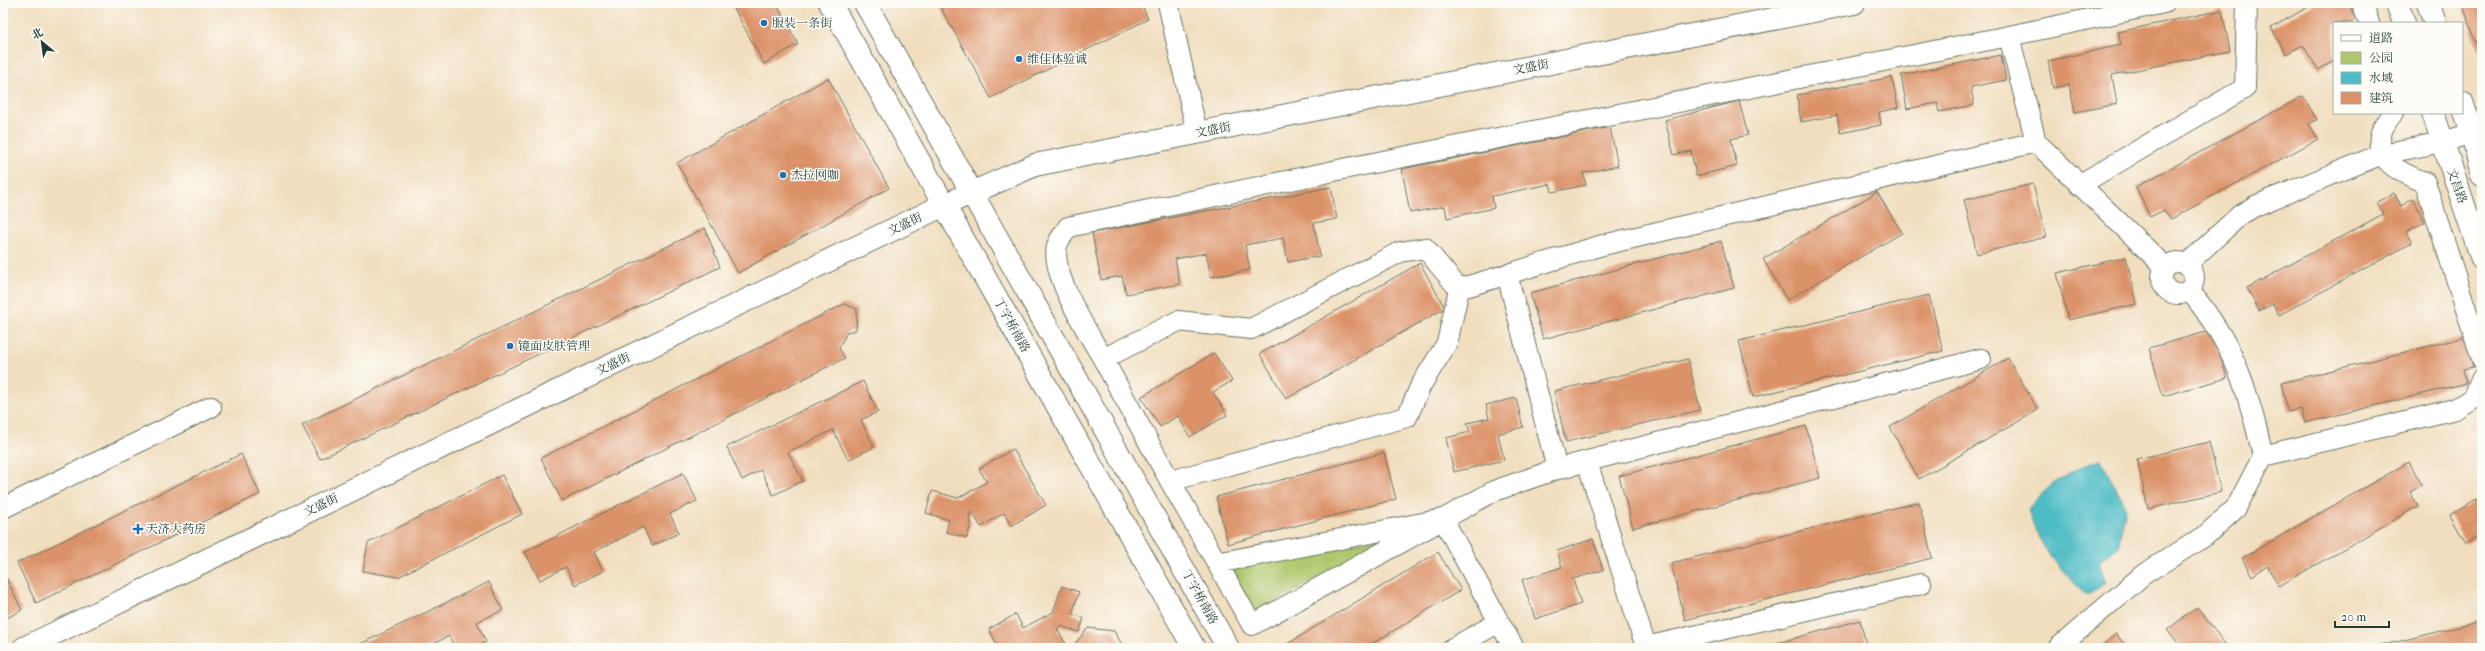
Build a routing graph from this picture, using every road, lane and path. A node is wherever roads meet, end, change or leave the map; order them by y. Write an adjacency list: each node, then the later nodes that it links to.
1 (830, 3): 25 (street, 丁字桥南路)
2 (866, 3): 24 (street, 丁字桥南路)
3 (1168, 3): 17 (street)
4 (1854, 3): 17 (street, 文盛街)
5 (2164, 3): 13 (street)
6 (2247, 3): 23 (street)
7 (2362, 3): 10 (street)
8 (2397, 3): 11 (street)
9 (2428, 3): 12 (street)
10 (2369, 22)
11 (2404, 22)
12 (2435, 22)
13 (2009, 36): 19 (street); 32 (street)
14 (2463, 105): 18 (street)
15 (2392, 114): 21 (street)
16 (2433, 114): 20 (street, 文昌路)
17 (1197, 133): 24 (street, 文盛街)
18 (2472, 133): 20 (street); 22 (street)
19 (2036, 142): 23 (street); 29 (street)
20 (2443, 142): 21 (street); 26 (street, 文昌路)
21 (2382, 154): 27 (street); 33 (street)
22 (2481, 169)
23 (2079, 185): 28 (street)
24 (973, 192): 25 (street, 文盛街); 48 (street, 丁字桥南路)
25 (944, 205): 46 (street, 文盛街); 47 (street, 丁字桥南路)
26 (2482, 259)
27 (2186, 265): 28 (street); 31 (street)
28 (2166, 268): 31 (street)
29 (1507, 274): 30 (street); 39 (street)
30 (1459, 289): 32 (street); 40 (street)
31 (2189, 290): 37 (street)
32 (1103, 359): 40 (street)
33 (2482, 359)
34 (1981, 360): 38 (street)
35 (2482, 378): 37 (street)
36 (211, 408): 41 (street)
37 (2263, 456): 52 (street)
38 (1587, 462): 39 (street); 51 (street)
39 (1557, 469): 42 (street)
40 (1170, 481): 43 (street)
41 (3, 508)
42 (1443, 519): 43 (street); 43 (street); 45 (street)
43 (1217, 563)
44 (1921, 584): 51 (street)
45 (1499, 622): 49 (street); 50 (street)
46 (24, 648)
47 (1194, 648)
48 (1228, 648)
49 (1453, 648)
50 (1514, 648)
51 (1645, 648)
52 (2058, 648)

